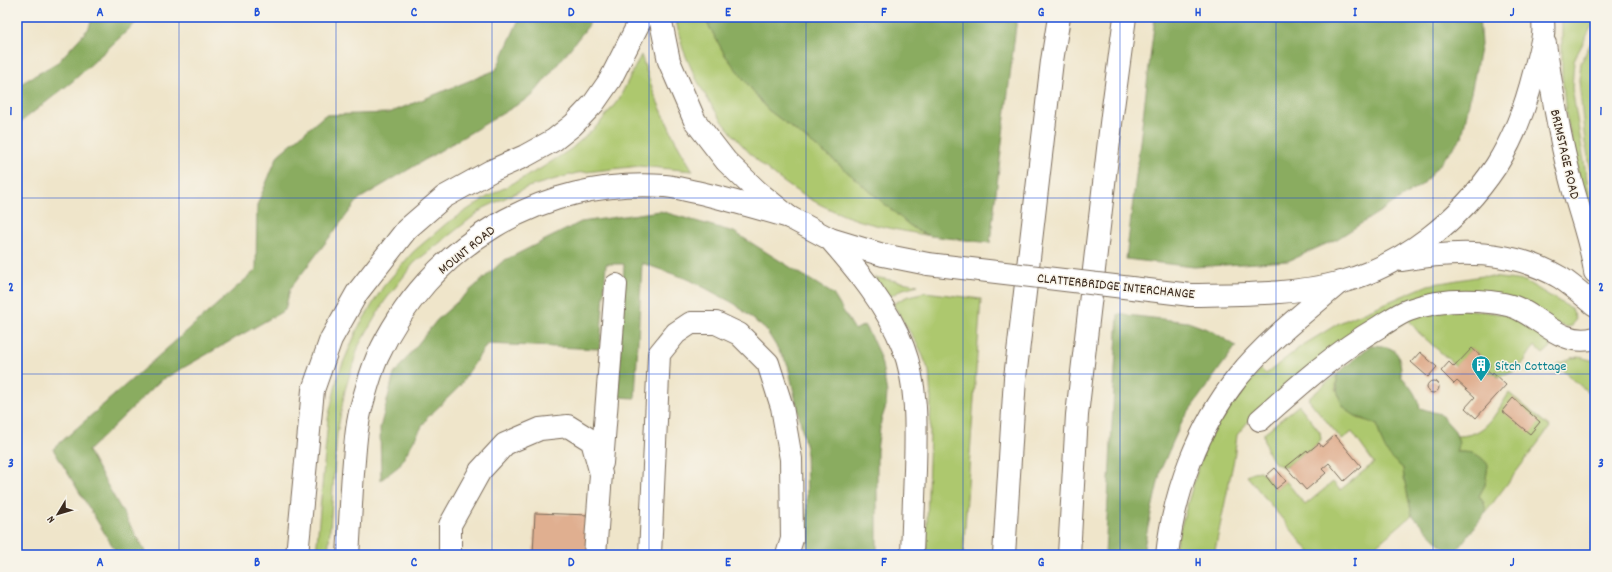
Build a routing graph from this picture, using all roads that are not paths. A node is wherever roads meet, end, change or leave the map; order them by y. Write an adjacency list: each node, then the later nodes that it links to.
1 (642, 17): 16 (main road)
2 (660, 17): 6 (main road, CLATTERBRIDGE INTERCHANGE)
3 (1059, 17): 23 (main road)
4 (1125, 17): 24 (main road)
5 (1543, 26): 8 (main road, CLATTERBRIDGE INTERCHANGE); 9 (main road, BRIMSTAGE ROAD)
6 (789, 217): 7 (main road, CLATTERBRIDGE INTERCHANGE); 17 (main road, MOUNT ROAD)
7 (830, 239): 10 (main road, CLATTERBRIDGE INTERCHANGE, bridge); 22 (main road)
8 (1391, 262): 10 (main road, CLATTERBRIDGE INTERCHANGE); 12 (main road)
9 (1595, 272)
10 (1340, 282): 25 (main road)
11 (616, 285): 15 (main road)
12 (1595, 305)
13 (1595, 338): 14 (main road)
14 (1260, 420)
15 (601, 474): 18 (main road); 19 (main road)
16 (297, 555)
17 (348, 555)
18 (450, 555)
19 (595, 555)
20 (650, 555): 21 (main road)
21 (787, 555)
22 (912, 555)
23 (1004, 555)
24 (1069, 555)
25 (1166, 555)

